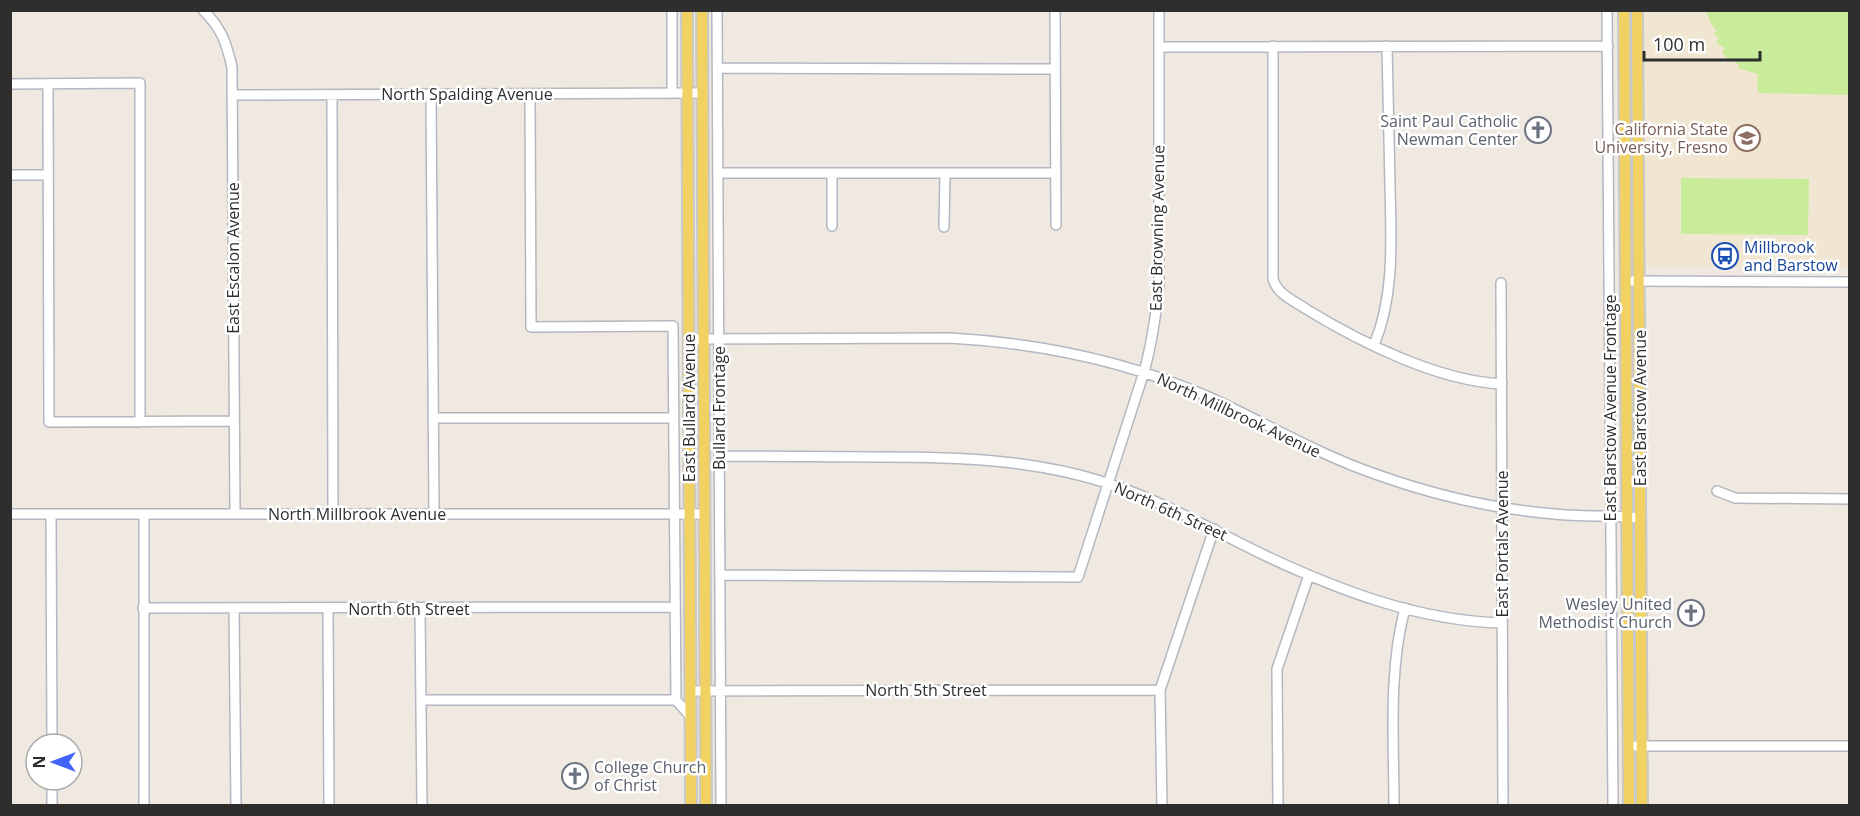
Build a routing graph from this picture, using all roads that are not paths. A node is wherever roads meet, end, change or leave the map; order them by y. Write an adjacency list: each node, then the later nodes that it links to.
1 (203, 10): 24 (street, East Escalon Avenue)
2 (672, 10): 19 (street)
3 (687, 10): 20 (main road, East Bullard Avenue)
4 (702, 10): 21 (main road, East Bullard Avenue)
5 (717, 10): 15 (street, Bullard Frontage)
6 (1055, 10): 16 (street)
7 (1159, 10): 14 (street, East Browning Avenue)
8 (1607, 10): 11 (street, East Barstow Avenue Frontage)
9 (1624, 10): 36 (main road, East Barstow Avenue)
10 (1637, 10): 35 (main road, East Barstow Avenue)
11 (1608, 45): 13 (street); 63 (street, East Barstow Avenue Frontage)
12 (1273, 46): 13 (street); 14 (street); 42 (street)
13 (1387, 46): 42 (street)
14 (1159, 47): 43 (street, East Browning Avenue)
15 (717, 68): 16 (street); 26 (street, Bullard Frontage)
16 (1055, 69): 29 (street)
17 (10, 84): 18 (street)
18 (48, 84): 31 (street); 48 (street)
19 (672, 93): 20 (street, North Spalding Avenue); 23 (street, North Spalding Avenue)
20 (687, 93): 21 (street, North Spalding Avenue); 39 (main road, East Bullard Avenue)
21 (702, 93): 40 (main road, East Bullard Avenue)
22 (431, 94): 23 (street, North Spalding Avenue); 25 (street, North Spalding Avenue); 45 (street)
23 (530, 94): 46 (street)
24 (232, 95): 25 (street, North Spalding Avenue); 47 (street, East Escalon Avenue)
25 (332, 95): 61 (street)
26 (718, 173): 27 (street); 41 (street, Bullard Frontage)
27 (832, 173): 28 (street); 33 (street)
28 (945, 173): 29 (street); 34 (street)
29 (1056, 173): 32 (street)
30 (10, 175): 31 (street)
31 (48, 175): 48 (street)
32 (1056, 225)
33 (832, 226)
34 (944, 227)
35 (1639, 281): 36 (street); 37 (street); 65 (main road, East Barstow Avenue)
36 (1626, 282): 64 (main road, East Barstow Avenue)
37 (1850, 282)
38 (1501, 283): 44 (street, East Portals Avenue)
39 (689, 339): 40 (street, North Millbrook Avenue); 55 (main road, East Bullard Avenue)
40 (704, 339): 41 (street, North Millbrook Avenue); 56 (main road, East Bullard Avenue)
41 (719, 339): 43 (street, North Millbrook Avenue); 49 (street, Bullard Frontage)
42 (1374, 345): 44 (street)
43 (1144, 372): 50 (street, East Browning Avenue); 53 (street, North Millbrook Avenue)
44 (1502, 384): 53 (street, East Portals Avenue)
45 (433, 418): 46 (street); 62 (street)
46 (674, 418): 54 (street)
47 (234, 421): 48 (street); 60 (street, East Escalon Avenue)
48 (140, 422)
49 (720, 456): 50 (street, North 6th Street); 67 (street, Bullard Frontage)
50 (1109, 483): 66 (street, North 6th Street); 67 (street, East Browning Avenue)
51 (1717, 491): 52 (street)
52 (1850, 499)
53 (1502, 508): 63 (street, North Millbrook Avenue); 75 (street, East Portals Avenue)
54 (674, 513): 55 (street, North Millbrook Avenue); 62 (street, North Millbrook Avenue); 70 (street)
55 (690, 513): 56 (street, North Millbrook Avenue); 79 (main road, East Bullard Avenue)
56 (704, 513): 76 (main road, East Bullard Avenue)
57 (10, 514): 58 (street, North Millbrook Avenue)
58 (51, 514): 59 (street, North Millbrook Avenue); 83 (street)
59 (144, 514): 60 (street, North Millbrook Avenue); 69 (street)
60 (235, 514): 61 (street, North Millbrook Avenue)
61 (333, 514): 62 (street, North Millbrook Avenue)
62 (434, 514)
63 (1610, 515): 64 (street, North Millbrook Avenue); 98 (street, East Barstow Avenue Frontage)
64 (1627, 516): 65 (street, North Millbrook Avenue); 84 (main road, East Barstow Avenue)
65 (1640, 518): 85 (main road, East Barstow Avenue)
66 (1214, 529): 68 (street, North 6th Street); 78 (street)
67 (720, 575): 77 (street, Bullard Frontage)
68 (1309, 575): 71 (street, North 6th Street); 95 (street)
69 (143, 608): 72 (street, North 6th Street); 87 (street)
70 (675, 608): 74 (street, North 6th Street); 81 (street)
71 (1405, 608): 75 (street, North 6th Street); 96 (street)
72 (234, 609): 73 (street, North 6th Street); 88 (street)
73 (328, 609): 74 (street, North 6th Street); 89 (street)
74 (420, 609): 80 (street)
75 (1502, 623): 97 (street, East Portals Avenue)
76 (705, 690): 77 (street, North 5th Street); 79 (street, North 5th Street); 92 (main road, East Bullard Avenue)
77 (721, 690): 78 (street, North 5th Street); 93 (street, Bullard Frontage)
78 (1160, 690): 94 (street)
79 (691, 691): 82 (main road, East Bullard Avenue)
80 (421, 700): 81 (street); 90 (street)
81 (675, 700): 82 (street)
82 (691, 717): 91 (main road, East Bullard Avenue)
83 (52, 732)
84 (1628, 746): 85 (street); 99 (main road, East Barstow Avenue)
85 (1642, 746): 86 (street); 100 (main road, East Barstow Avenue)
86 (1850, 746)
87 (144, 806)
88 (236, 806)
89 (329, 806)
90 (422, 806)
91 (691, 806)
92 (706, 806)
93 (721, 806)
94 (1162, 806)
95 (1278, 806)
96 (1394, 806)
97 (1503, 806)
98 (1613, 806)
99 (1629, 806)
100 (1642, 806)

